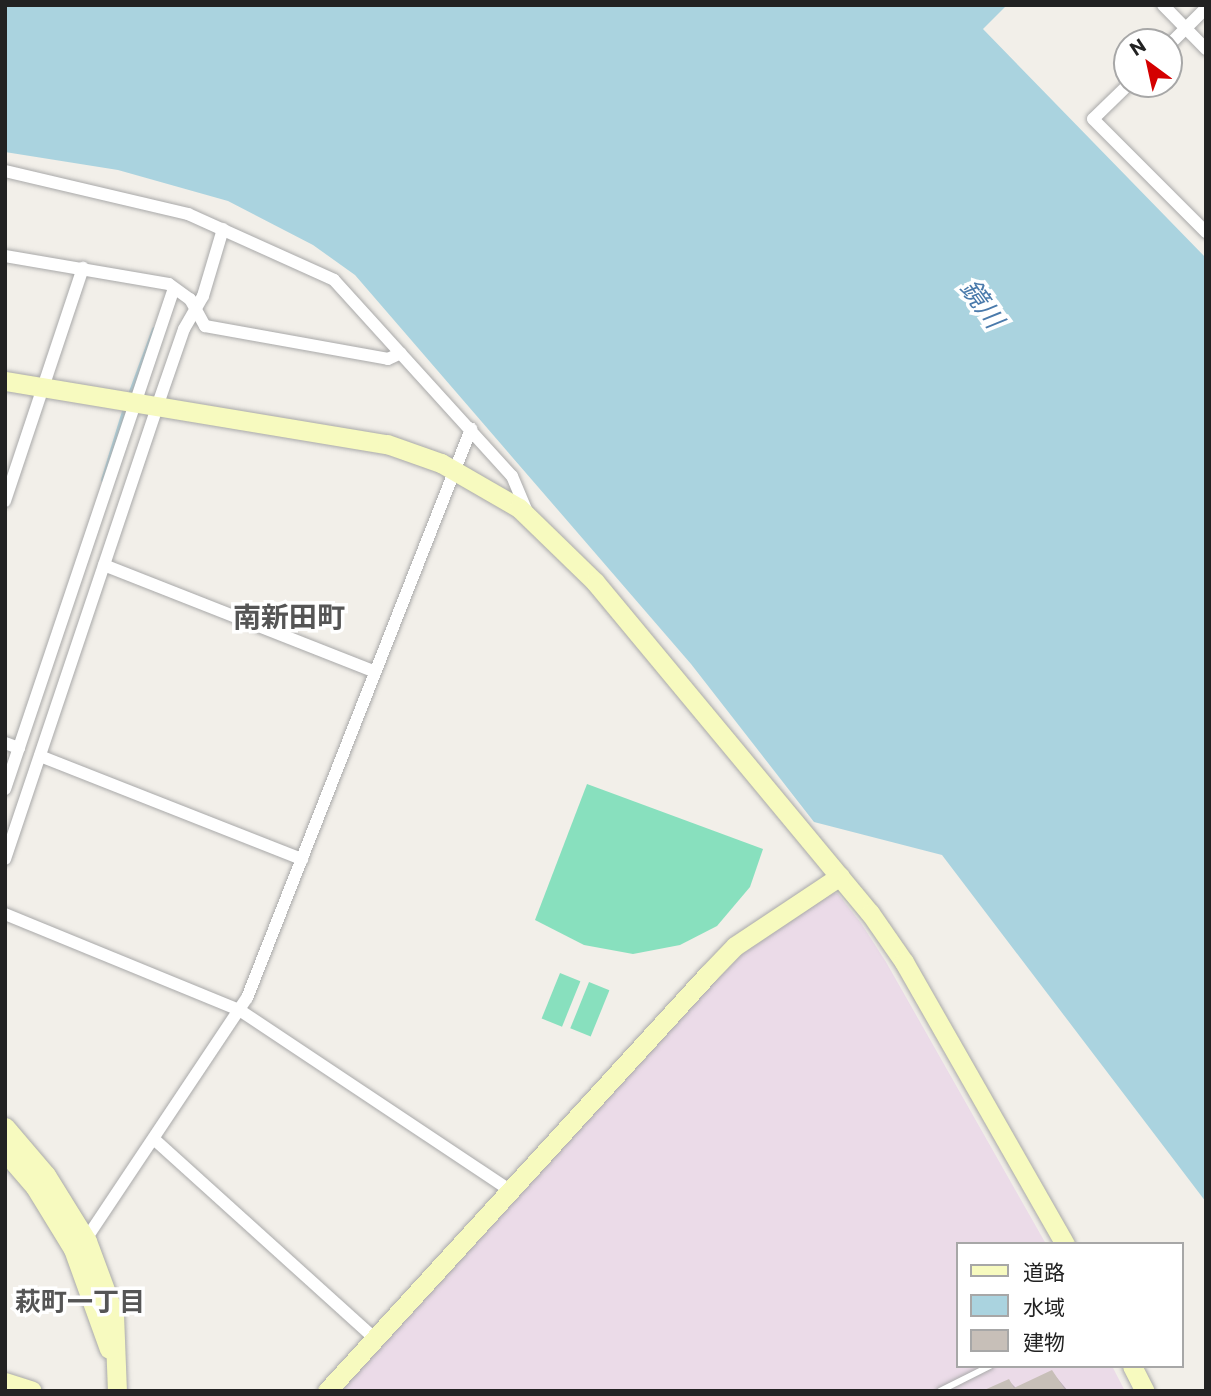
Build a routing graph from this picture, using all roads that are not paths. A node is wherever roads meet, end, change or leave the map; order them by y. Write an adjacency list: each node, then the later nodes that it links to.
1 (1163, 5): 3 (street)
2 (1206, 8): 3 (street)
3 (1185, 28): 4 (street)
4 (1206, 49)
5 (1115, 98): 8 (street)
6 (5, 171): 7 (street)
7 (223, 229): 12 (street); 13 (street)
8 (1206, 232)
9 (5, 256): 10 (street)
10 (82, 268): 11 (street); 15 (street)
11 (173, 290): 12 (street); 16 (street)
12 (196, 314): 13 (street); 17 (street)
13 (401, 354): 18 (street)
14 (5, 381): 15 (street)
15 (46, 385): 16 (street); 20 (street)
16 (136, 400): 17 (street); 25 (street)
17 (158, 404): 19 (street); 22 (street)
18 (471, 429): 19 (street); 21 (street)
19 (455, 470): 21 (street); 23 (street)
20 (5, 501)
21 (530, 517): 30 (street)
22 (104, 565): 23 (street); 26 (street)
23 (375, 672): 29 (street)
24 (5, 743): 25 (street)
25 (19, 748): 27 (street)
26 (40, 756): 28 (street); 29 (street)
27 (5, 789)
28 (5, 859)
29 (302, 859): 32 (street)
30 (840, 876): 36 (street); 37 (street)
31 (5, 914): 32 (street)
32 (241, 1011): 34 (street); 36 (street)
33 (5, 1127): 38 (street)
34 (155, 1140): 38 (street); 39 (street)
35 (5, 1152): 38 (street)
36 (511, 1191): 39 (street)
37 (1064, 1242)
38 (80, 1245): 44 (street)
39 (376, 1340): 45 (street)
40 (986, 1368): 46 (lane)
41 (1133, 1368): 47 (street)
42 (5, 1382): 43 (street)
43 (32, 1391)
44 (117, 1391)
45 (327, 1391)
46 (940, 1391)
47 (1145, 1391)

